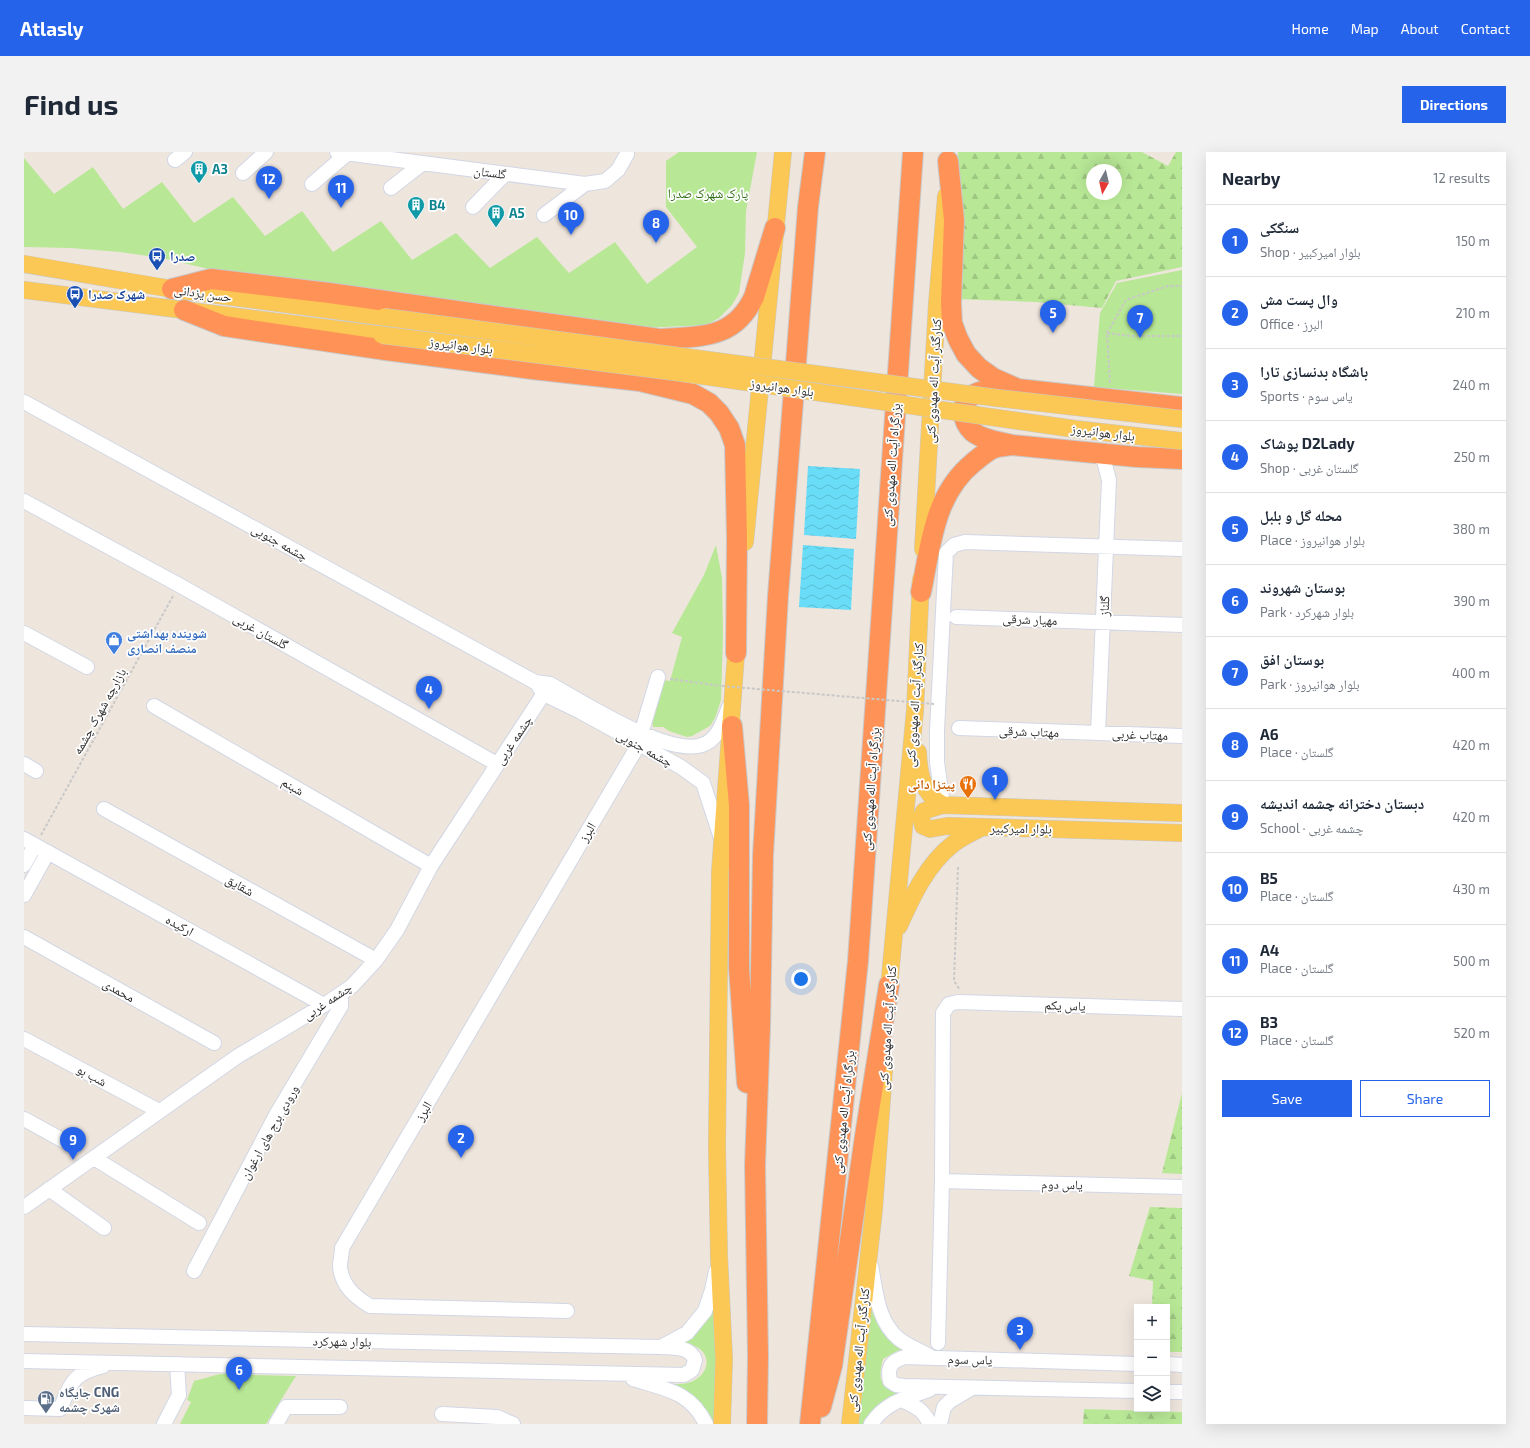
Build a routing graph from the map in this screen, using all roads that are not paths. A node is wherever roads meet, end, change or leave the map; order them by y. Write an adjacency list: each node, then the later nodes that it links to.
1 (266, 152): 9 (street)
2 (627, 152): 12 (street, گلستان)
3 (782, 152): 16 (main road)
4 (814, 152): 80 (highway)
5 (914, 152): 117 (highway, بزرگراه آیت اله مهدوی کنی)
6 (343, 153): 8 (street, گلستان); 11 (street)
7 (949, 156): 25 (highway); 38 (main road, کنارگذر آیت اله مهدوی کنی)
8 (423, 163): 10 (street, گلستان); 13 (street)
9 (243, 173)
10 (505, 174): 12 (street, گلستان); 14 (street)
11 (312, 184)
12 (586, 184): 15 (street)
13 (391, 188)
14 (473, 207)
15 (544, 215)
16 (775, 228): 23 (highway); 43 (main road)
17 (24, 264): 18 (main road, حسن یزدانی)
18 (172, 289): 21 (main road, حسن یزدانی); 23 (highway)
19 (24, 290): 20 (main road, حسن یزدانی)
20 (184, 310): 22 (main road, حسن یزدانی); 24 (highway)
21 (384, 317): 28 (main road, بلوار هوانیروز, bridge)
22 (382, 335): 29 (main road, بلوار هوانیروز, bridge)
23 (659, 339): 24 (highway)
24 (640, 381): 43 (highway)
25 (1018, 389): 27 (highway); 30 (highway)
26 (24, 402): 46 (street, چشمه جنوبی)
27 (1182, 407)
28 (1182, 419)
29 (1182, 441)
30 (1012, 445): 31 (highway); 38 (highway)
31 (1096, 453): 32 (highway); 34 (street)
32 (1137, 457): 33 (highway); 34 (street)
33 (1182, 459)
34 (1109, 480): 36 (street, گلناز)
35 (24, 501): 55 (street, گلستان غربی)
36 (1106, 548): 37 (street); 40 (street, گلناز); 56 (street)
37 (1182, 550)
38 (921, 592): 49 (main road, کنارگذر آیت اله مهدوی کنی)
39 (956, 617): 40 (street, مهیار شرقی)
40 (1103, 622): 41 (street, مهیار شرقی); 52 (street, گلناز)
41 (1182, 625)
42 (24, 633): 44 (street)
43 (736, 653): 47 (main road)
44 (87, 667)
45 (658, 677): 54 (street, البرز)
46 (547, 689): 54 (street, چشمه جنوبی); 55 (street, چشمه غربی)
47 (728, 691): 50 (main road); 54 (street, چشمه جنوبی)
48 (154, 706): 65 (street, شبنم)
49 (915, 710): 56 (main road); 68 (main road, کنارگذر آیت اله مهدوی کنی)
50 (732, 726): 62 (main road); 80 (highway)
51 (959, 728): 52 (street, مهتاب شرقی)
52 (1098, 733): 53 (street, مهتاب غربی)
53 (1182, 736)
54 (640, 739): 62 (street, چشمه جنوبی); 90 (street, البرز)
55 (497, 764): 65 (street, چشمه غربی)
56 (943, 805): 58 (main road, بلوار امیرکبیر); 59 (main road, بلوار امیرکبیر)
57 (104, 809): 69 (street, شقایق)
58 (1182, 813)
59 (984, 827): 60 (main road, بلوار امیرکبیر); 68 (main road, بلوار امیرکبیر)
60 (1182, 833)
61 (30, 842): 63 (street, ارکیده); 64 (street)
62 (722, 842): 87 (main road)
63 (48, 852): 66 (street); 72 (street, ارکیده)
64 (24, 865)
65 (431, 866): 69 (street, چشمه غربی)
66 (24, 895)
67 (24, 937): 75 (street, محمدی)
68 (893, 939): 70 (main road, کنارگذر آیت اله مهدوی کنی)
69 (376, 960): 71 (street, چشمه غربی)
70 (889, 985): 88 (main road, کنارگذر آیت اله مهدوی کنی); 118 (highway)
71 (341, 994): 72 (street, چشمه غربی); 89 (street, ورودی برج های ارغوان)
72 (324, 1005): 76 (street, چشمه غربی)
73 (1182, 1009): 81 (street, یاس یکم)
74 (24, 1039): 76 (street, شب بو)
75 (214, 1043)
76 (159, 1111): 79 (street, چشمه غربی)
77 (24, 1119): 78 (street)
78 (75, 1147)
79 (94, 1158): 83 (street, چشمه غربی); 85 (street)
80 (755, 1165): 116 (highway)
81 (942, 1181): 82 (street, یاس دوم); 92 (street)
82 (1182, 1187)
83 (49, 1189): 84 (street, چشمه غربی); 86 (street)
84 (24, 1207)
85 (199, 1223)
86 (104, 1228)
87 (719, 1256): 93 (street); 115 (main road)
88 (869, 1256): 94 (street, یاس سوم); 119 (main road, کنارگذر آیت اله مهدوی کنی)
89 (194, 1272)
90 (567, 1311)
91 (24, 1334): 93 (street, بلوار شهرکرد)
92 (938, 1343)
93 (660, 1347): 101 (street, بلوار شهرکرد)
94 (933, 1359): 98 (street, یاس سوم); 102 (street)
95 (24, 1361): 96 (street, بلوار شهرکرد)
96 (114, 1363): 97 (street, بلوار شهرکرد); 109 (street)
97 (177, 1364): 101 (street, بلوار شهرکرد); 111 (street)
98 (1134, 1364)
99 (1170, 1364): 100 (street)
100 (1182, 1365)
101 (620, 1374): 114 (street)
102 (935, 1388): 103 (street); 107 (street)
103 (972, 1388): 104 (street); 122 (street)
104 (1134, 1392)
105 (1170, 1392): 106 (street)
106 (1182, 1392)
107 (902, 1400): 120 (street); 121 (street)
108 (340, 1407): 112 (street)
109 (24, 1408)
110 (442, 1414): 113 (street)
111 (164, 1424)
112 (276, 1424)
113 (513, 1424)
114 (706, 1424)
115 (722, 1424)
116 (757, 1424)
117 (810, 1424)
118 (817, 1424)
119 (850, 1424)
120 (871, 1424)
121 (930, 1424)
122 (940, 1424)

